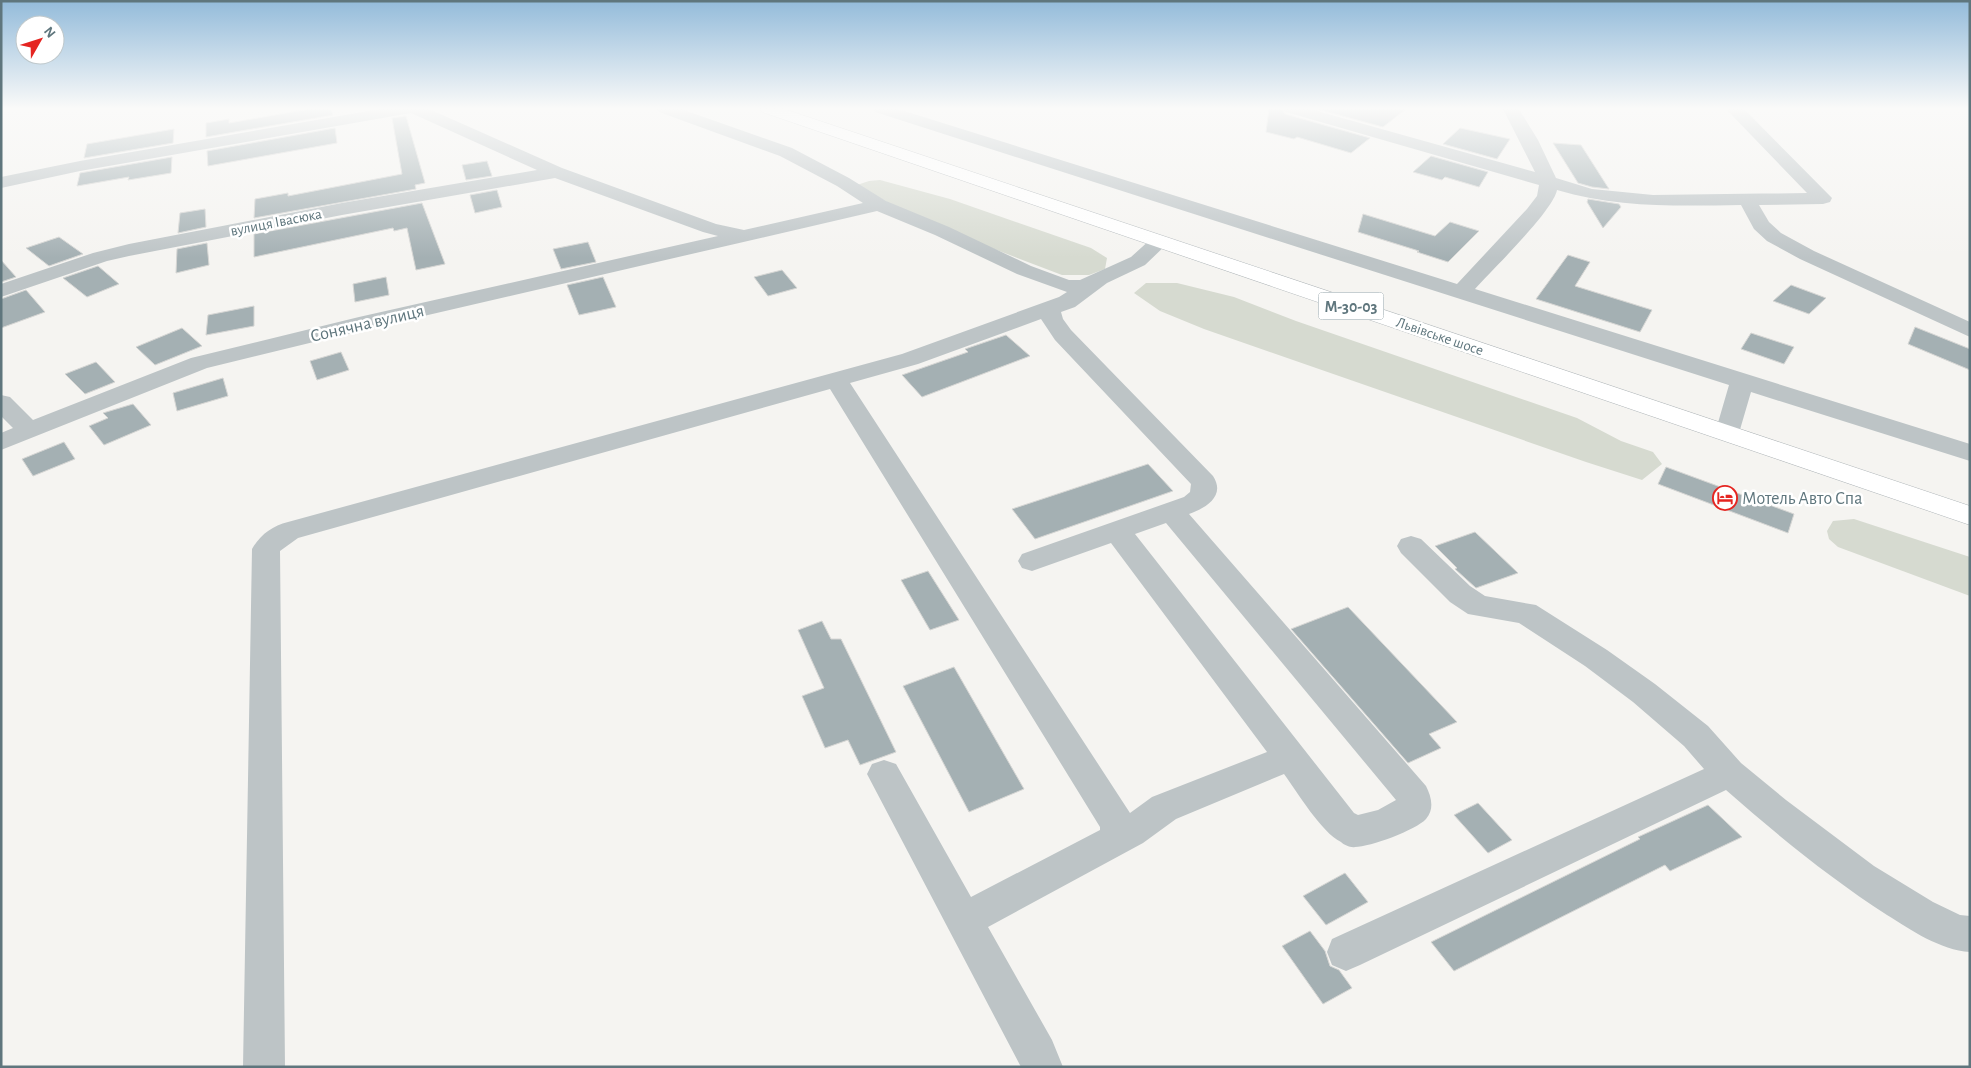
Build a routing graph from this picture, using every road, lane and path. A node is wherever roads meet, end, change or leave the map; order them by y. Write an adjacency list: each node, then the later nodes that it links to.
1 (121, 159): 11 (street)
2 (527, 159): 9 (street)
3 (799, 159): 13 (street)
4 (915, 159): 15 (main road, Львівське шосе / М-30-03)
5 (1042, 159): 17 (street)
6 (1470, 159): 10 (street)
7 (1538, 159): 10 (street)
8 (1784, 159): 12 (street)
9 (556, 172): 14 (street); 16 (street, вулиця Івасюка)
10 (1550, 182): 12 (street); 17 (street)
11 (1, 183)
12 (1748, 200): 19 (street)
13 (879, 205): 14 (street, Сонячна вулиця); 18 (street)
14 (744, 236): 23 (street, Сонячна вулиця)
15 (1159, 242): 18 (street); 24 (main road, Львівське шосе / М-30-03)
16 (1, 291)
17 (1460, 293): 21 (street)
18 (1063, 298): 20 (street); 27 (street)
19 (1970, 330)
20 (836, 380): 35 (street); 39 (street)
21 (1742, 381): 24 (street); 26 (street)
22 (1, 402): 23 (street)
23 (29, 430): 25 (street, Сонячна вулиця)
24 (1726, 433): 28 (main road, Львівське шосе / М-30-03)
25 (1, 442)
26 (1970, 453)
27 (1171, 511): 29 (street); 32 (street)
28 (1970, 516)
29 (1117, 530): 31 (street); 32 (street)
30 (1410, 546): 33 (street)
31 (1032, 561)
32 (1291, 757): 35 (street)
33 (1729, 773): 37 (street); 38 (street)
34 (884, 774): 36 (street)
35 (1122, 832): 36 (street)
36 (964, 920): 40 (street)
37 (1970, 934)
38 (1346, 952)
39 (264, 1067)
40 (1042, 1067)

